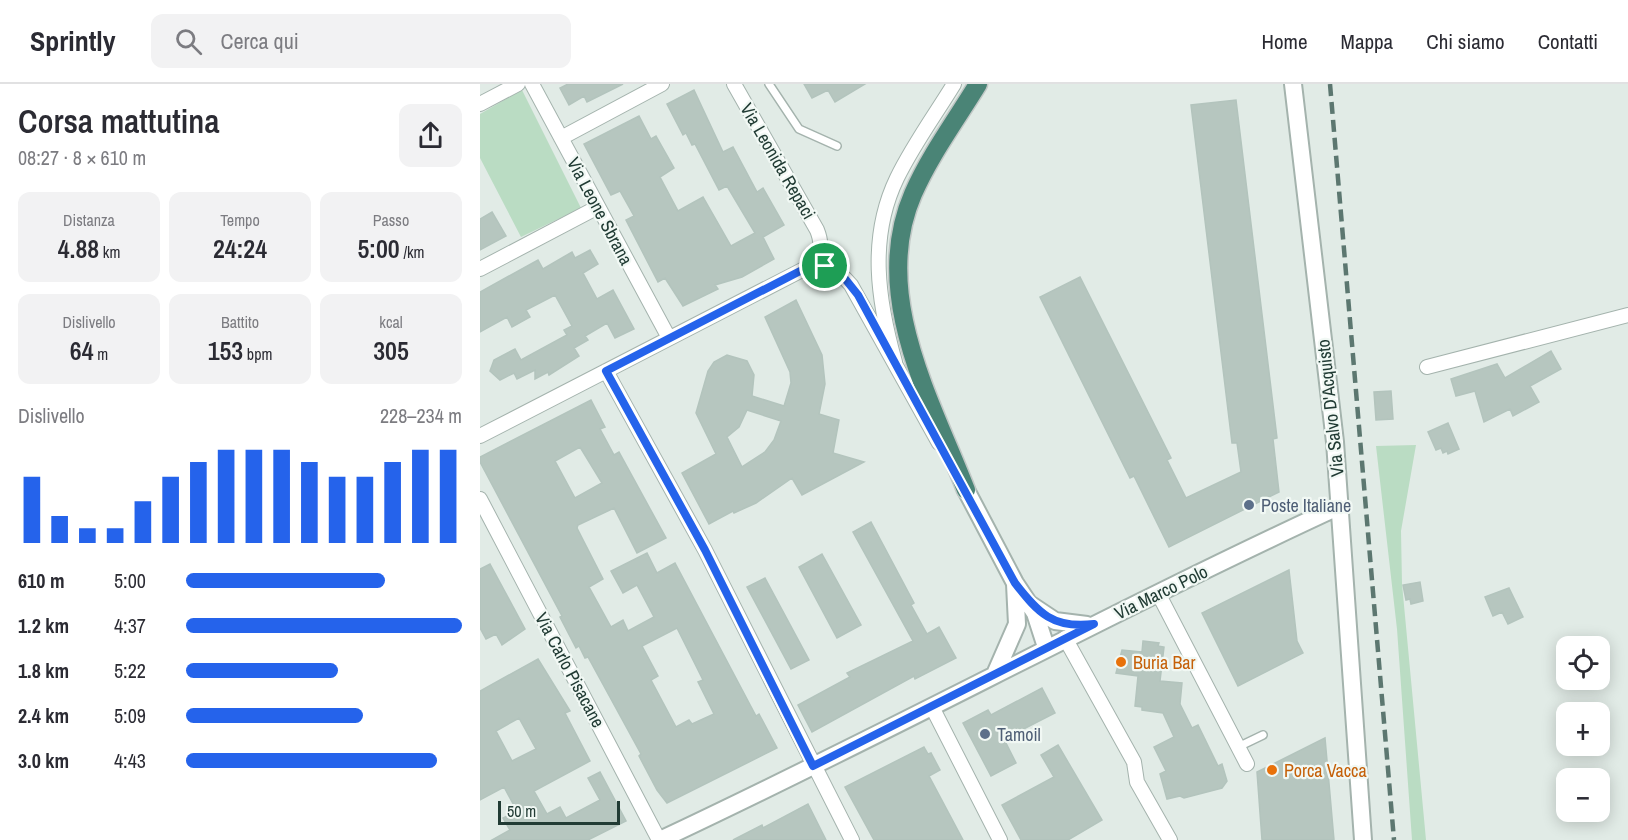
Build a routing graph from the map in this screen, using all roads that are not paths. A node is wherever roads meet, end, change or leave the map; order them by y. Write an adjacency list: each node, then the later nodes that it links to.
1 (518, 84): 9 (street)
2 (532, 84): 10 (street, Via Leone Sbrana)
3 (662, 84): 10 (street)
4 (734, 84): 14 (street, Via Leonida Repaci)
5 (769, 84): 11 (lane)
6 (954, 84): 17 (street)
7 (978, 84): 21 (highway)
8 (1293, 84): 23 (street, Via Salvo D'Acquisto)
9 (480, 104)
10 (561, 138): 12 (street, Via Leone Sbrana)
11 (837, 146)
12 (598, 207): 13 (street); 16 (street, Via Leone Sbrana)
13 (480, 268)
14 (804, 269): 16 (street); 17 (street)
15 (1628, 315): 18 (street)
16 (669, 338): 19 (street)
17 (895, 362): 21 (street)
18 (1427, 367)
19 (606, 371): 20 (street); 36 (street)
20 (480, 436)
21 (966, 490): 24 (street)
22 (480, 499): 37 (street, Via Carlo Pisacane)
23 (1340, 506): 25 (street, Via Marco Polo); 41 (street, Via Salvo D'Acquisto)
24 (1015, 583): 26 (street); 27 (street)
25 (1158, 593): 28 (street, Via Marco Polo); 34 (street)
26 (1029, 604): 28 (street); 30 (street)
27 (1018, 617): 30 (street); 31 (street)
28 (1094, 624): 29 (street, Via Marco Polo)
29 (1065, 638): 30 (street, Via Marco Polo); 40 (street)
30 (1039, 651): 31 (street, Via Marco Polo)
31 (996, 672): 32 (street, Via Marco Polo)
32 (932, 706): 36 (street, Via Marco Polo); 39 (street)
33 (1263, 735): 34 (lane)
34 (1238, 748): 35 (street)
35 (1247, 764)
36 (813, 766): 37 (street, Via Marco Polo); 38 (street)
37 (660, 840)
38 (852, 840)
39 (1000, 840)
40 (1170, 840)
41 (1363, 840)

